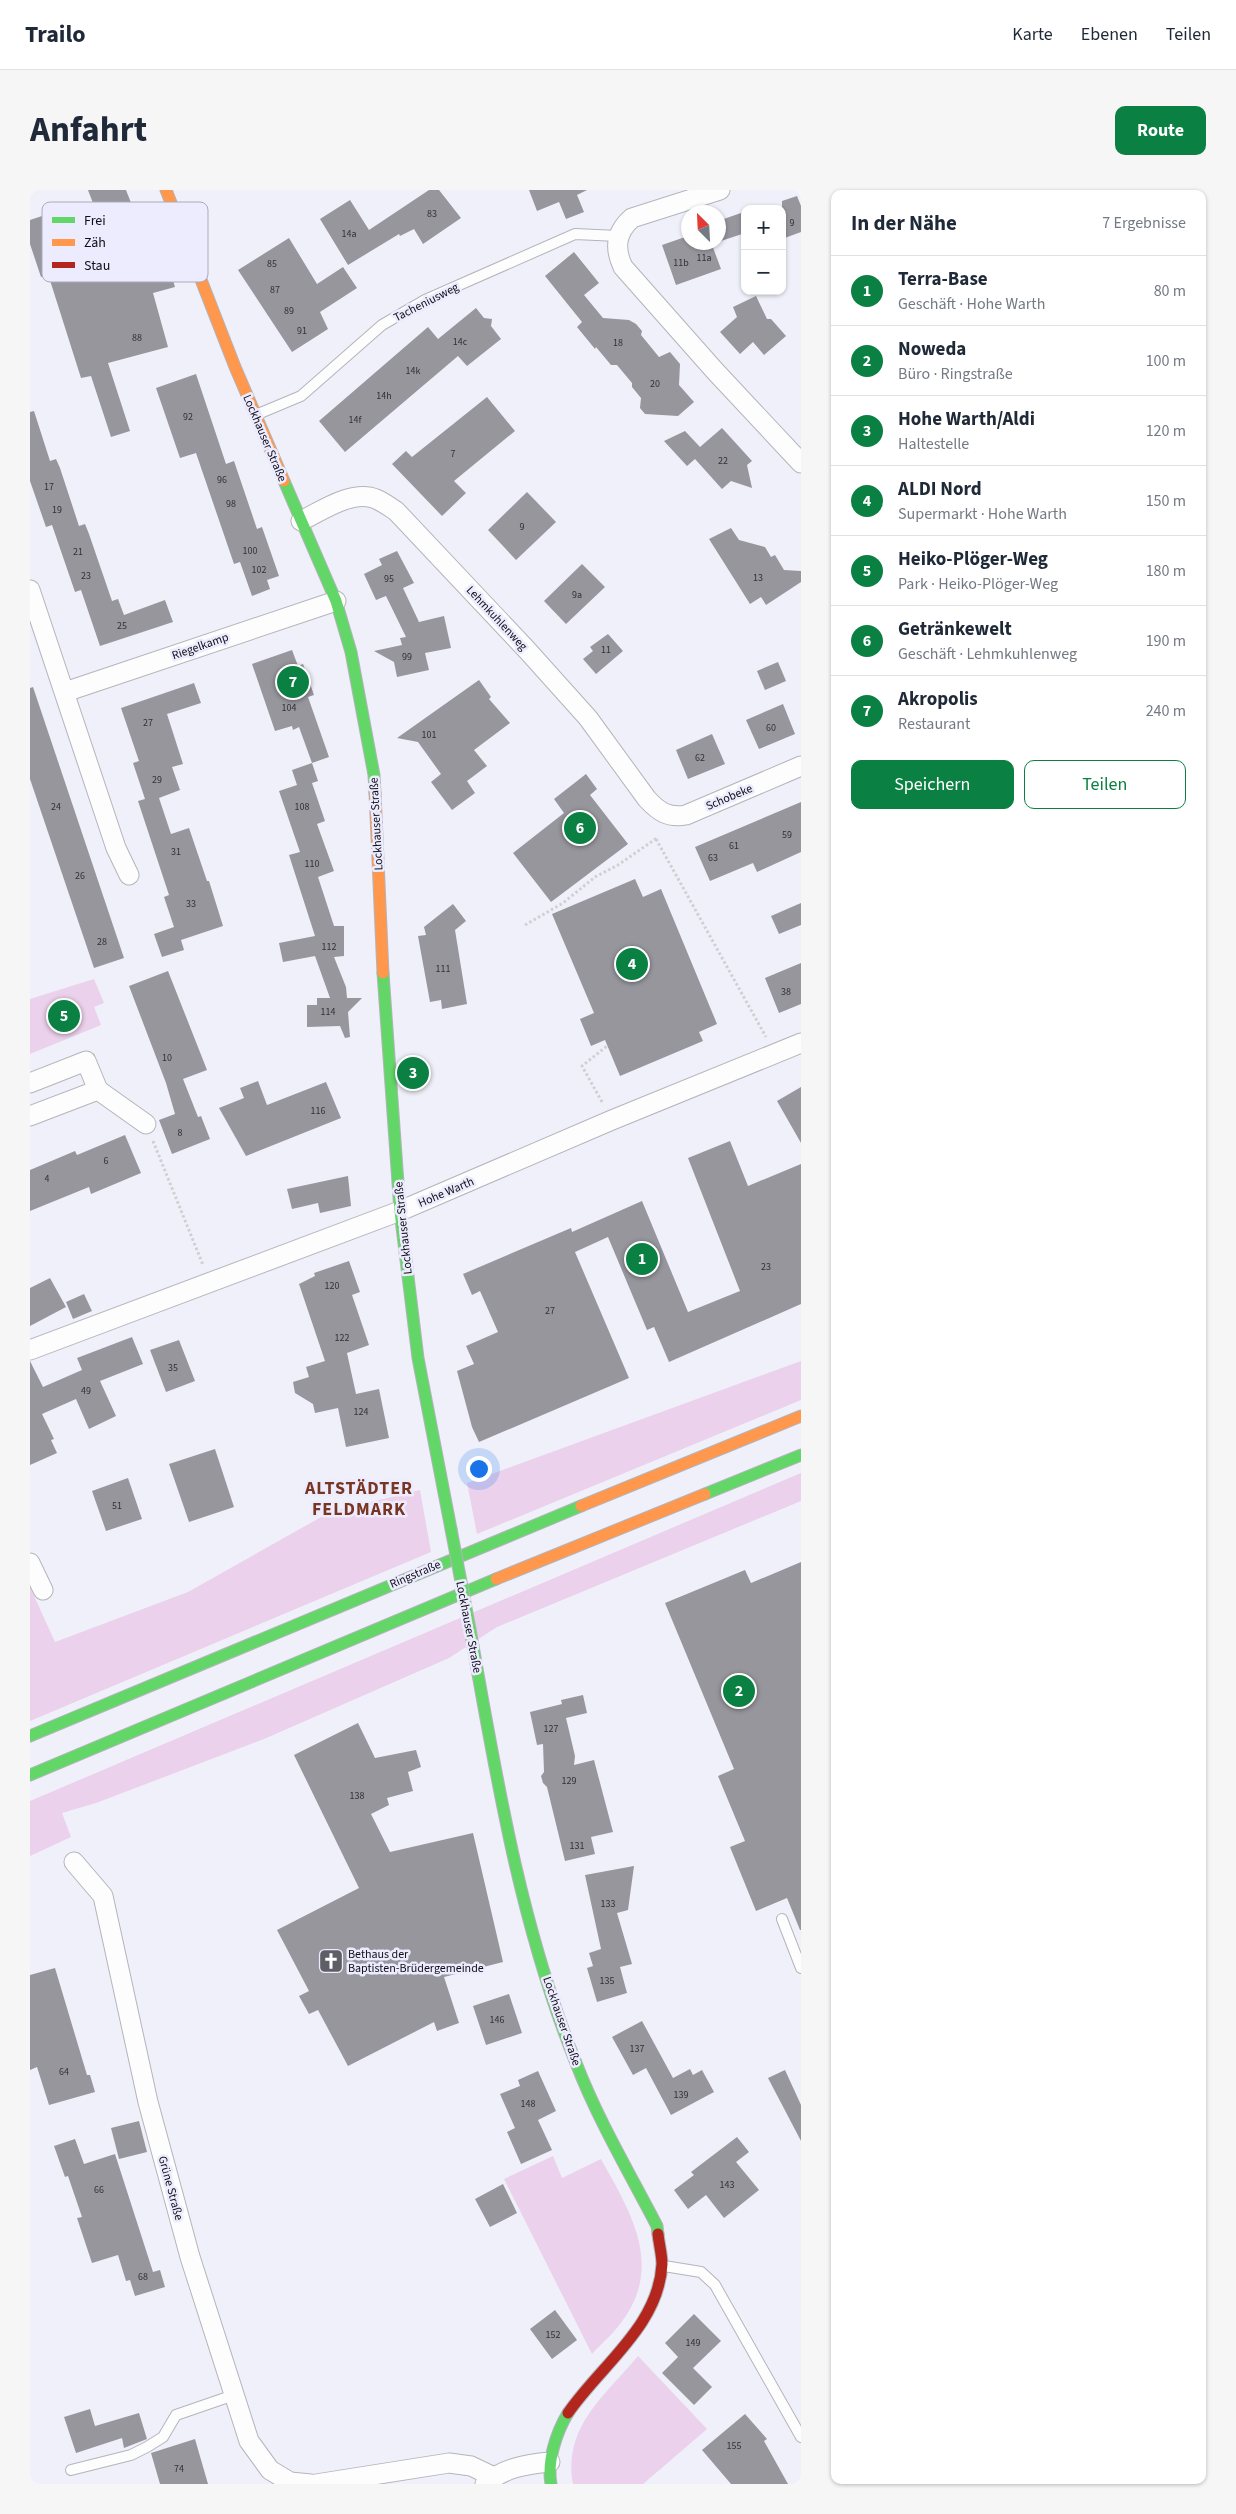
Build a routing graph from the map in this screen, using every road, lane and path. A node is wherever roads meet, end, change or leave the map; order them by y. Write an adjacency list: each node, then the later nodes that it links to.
1 (166, 190): 3 (main road, Lockhauser Straße)
2 (720, 190): 4 (street)
3 (171, 202)
4 (618, 236): 6 (lane, Tacheniusweg); 7 (street)
5 (202, 282): 6 (main road, Lockhauser Straße)
6 (255, 415): 8 (main road, Lockhauser Straße)
7 (801, 463)
8 (301, 521): 10 (main road, Lockhauser Straße); 13 (street, Lehmkuhlenweg)
9 (30, 590): 11 (street)
10 (336, 601): 11 (street, Riegelkamp); 24 (main road, Lockhauser Straße)
11 (65, 692): 14 (street)
12 (801, 766): 13 (street, Schobeke)
13 (657, 810)
14 (129, 875)
15 (525, 925): 18 (path)
16 (801, 1043): 18 (street, Hohe Warth)
17 (607, 1046): 22 (path)
18 (776, 1054): 22 (street, Hohe Warth)
19 (30, 1083): 20 (street)
20 (98, 1090): 21 (street); 23 (street)
21 (31, 1112)
22 (612, 1120): 24 (street, Hohe Warth)
23 (146, 1124): 25 (path)
24 (400, 1211): 25 (street, Hohe Warth); 36 (main road, Lockhauser Straße, bridge)
25 (210, 1282): 26 (street, Hohe Warth)
26 (30, 1350)
27 (801, 1416): 31 (main road, Ringstraße)
28 (801, 1455): 32 (main road)
29 (30, 1563): 30 (street)
30 (43, 1590)
31 (30, 1736)
32 (30, 1775)
33 (74, 1862): 37 (street, Grüne Straße)
34 (782, 1919): 35 (lane)
35 (801, 1968)
36 (663, 2266): 38 (lane); 39 (main road, Lockhauser Straße)
37 (234, 2395): 40 (lane); 42 (street, Grüne Straße)
38 (801, 2437)
39 (550, 2462): 41 (street); 44 (main road, Lockhauser Straße)
40 (71, 2470)
41 (490, 2480): 43 (street)
42 (311, 2484)
43 (316, 2484)
44 (551, 2484)

